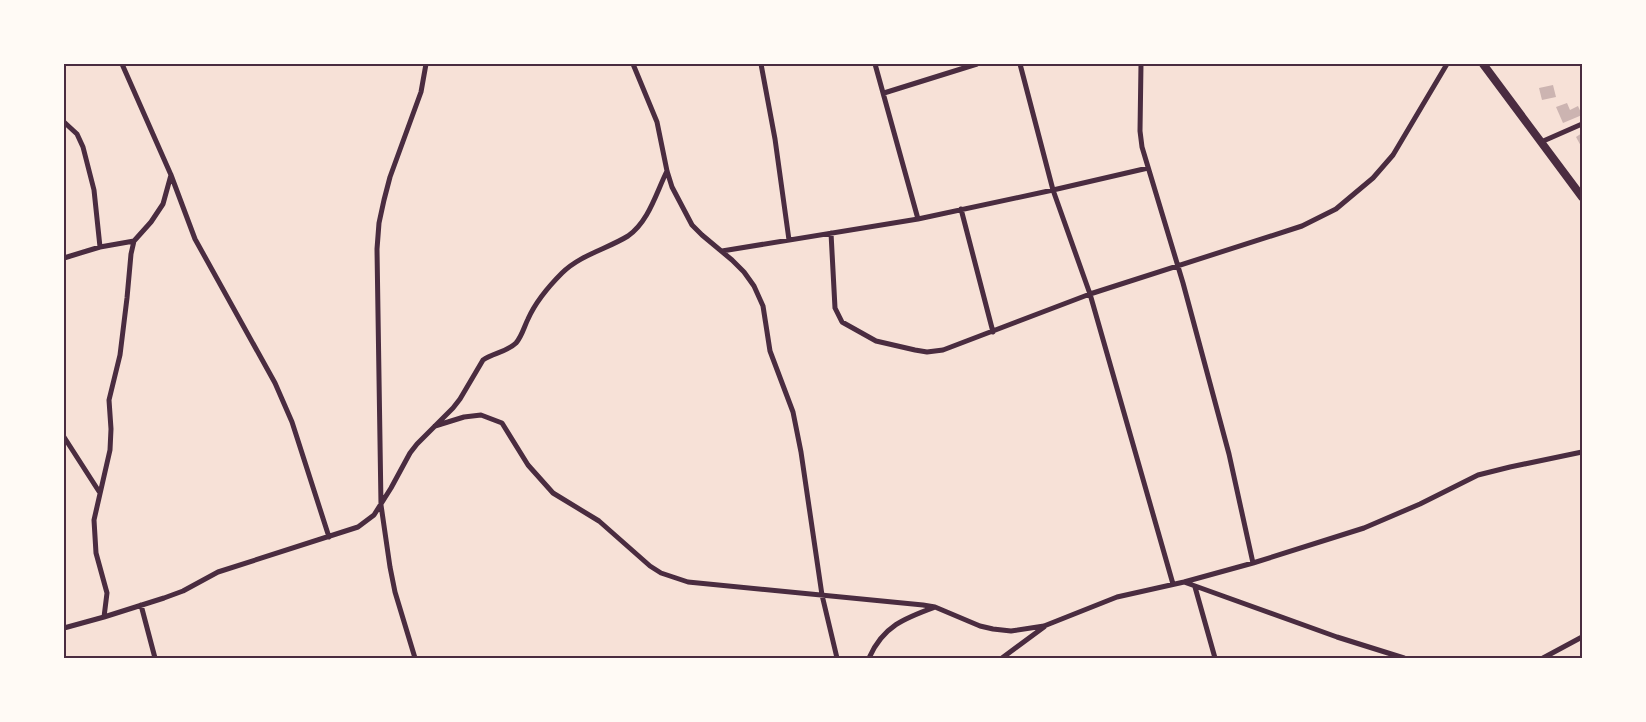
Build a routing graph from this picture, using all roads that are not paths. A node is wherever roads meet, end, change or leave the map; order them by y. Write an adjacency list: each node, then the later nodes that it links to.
1 (122, 64): 17 (street)
2 (426, 64): 35 (street)
3 (634, 64): 16 (street)
4 (761, 64): 23 (street)
5 (875, 64): 11 (street)
6 (978, 64): 11 (street)
7 (1020, 64): 18 (street)
8 (1141, 64): 15 (street)
9 (1447, 64): 28 (street)
10 (1483, 64): 14 (street)
11 (884, 93): 21 (street)
12 (64, 122): 25 (street)
13 (1582, 124): 14 (street)
14 (1542, 142): 19 (street)
15 (1148, 168): 18 (street); 28 (street)
16 (668, 171): 26 (street); 31 (street)
17 (171, 175): 24 (street); 36 (street)
18 (1053, 190): 20 (street); 29 (street)
19 (1582, 197)
20 (961, 210): 21 (street); 30 (street)
21 (918, 218): 22 (street)
22 (831, 233): 23 (street); 30 (street)
23 (789, 240): 26 (street)
24 (134, 241): 25 (street); 34 (street)
25 (100, 247): 27 (street)
26 (722, 251): 41 (street)
27 (64, 258)
28 (1178, 267): 29 (street); 37 (street)
29 (1090, 294): 30 (street); 39 (street)
30 (993, 332)
31 (435, 426): 35 (street); 41 (street)
32 (65, 441): 34 (street)
33 (1582, 452): 37 (street)
34 (100, 493): 44 (street)
35 (380, 505): 36 (street); 49 (street)
36 (329, 538): 42 (street)
37 (1253, 563): 38 (street)
38 (1184, 582): 39 (street); 40 (street)
39 (1173, 584): 45 (street)
40 (1195, 587): 53 (street); 54 (street)
41 (822, 595): 43 (street); 50 (street)
42 (141, 605): 44 (street); 48 (street)
43 (935, 607): 45 (street); 51 (street)
44 (104, 617): 46 (street)
45 (1044, 626): 52 (street)
46 (64, 628)
47 (1582, 636): 55 (street)
48 (156, 658)
49 (415, 658)
50 (837, 658)
51 (869, 658)
52 (1002, 658)
53 (1215, 658)
54 (1404, 658)
55 (1543, 658)

